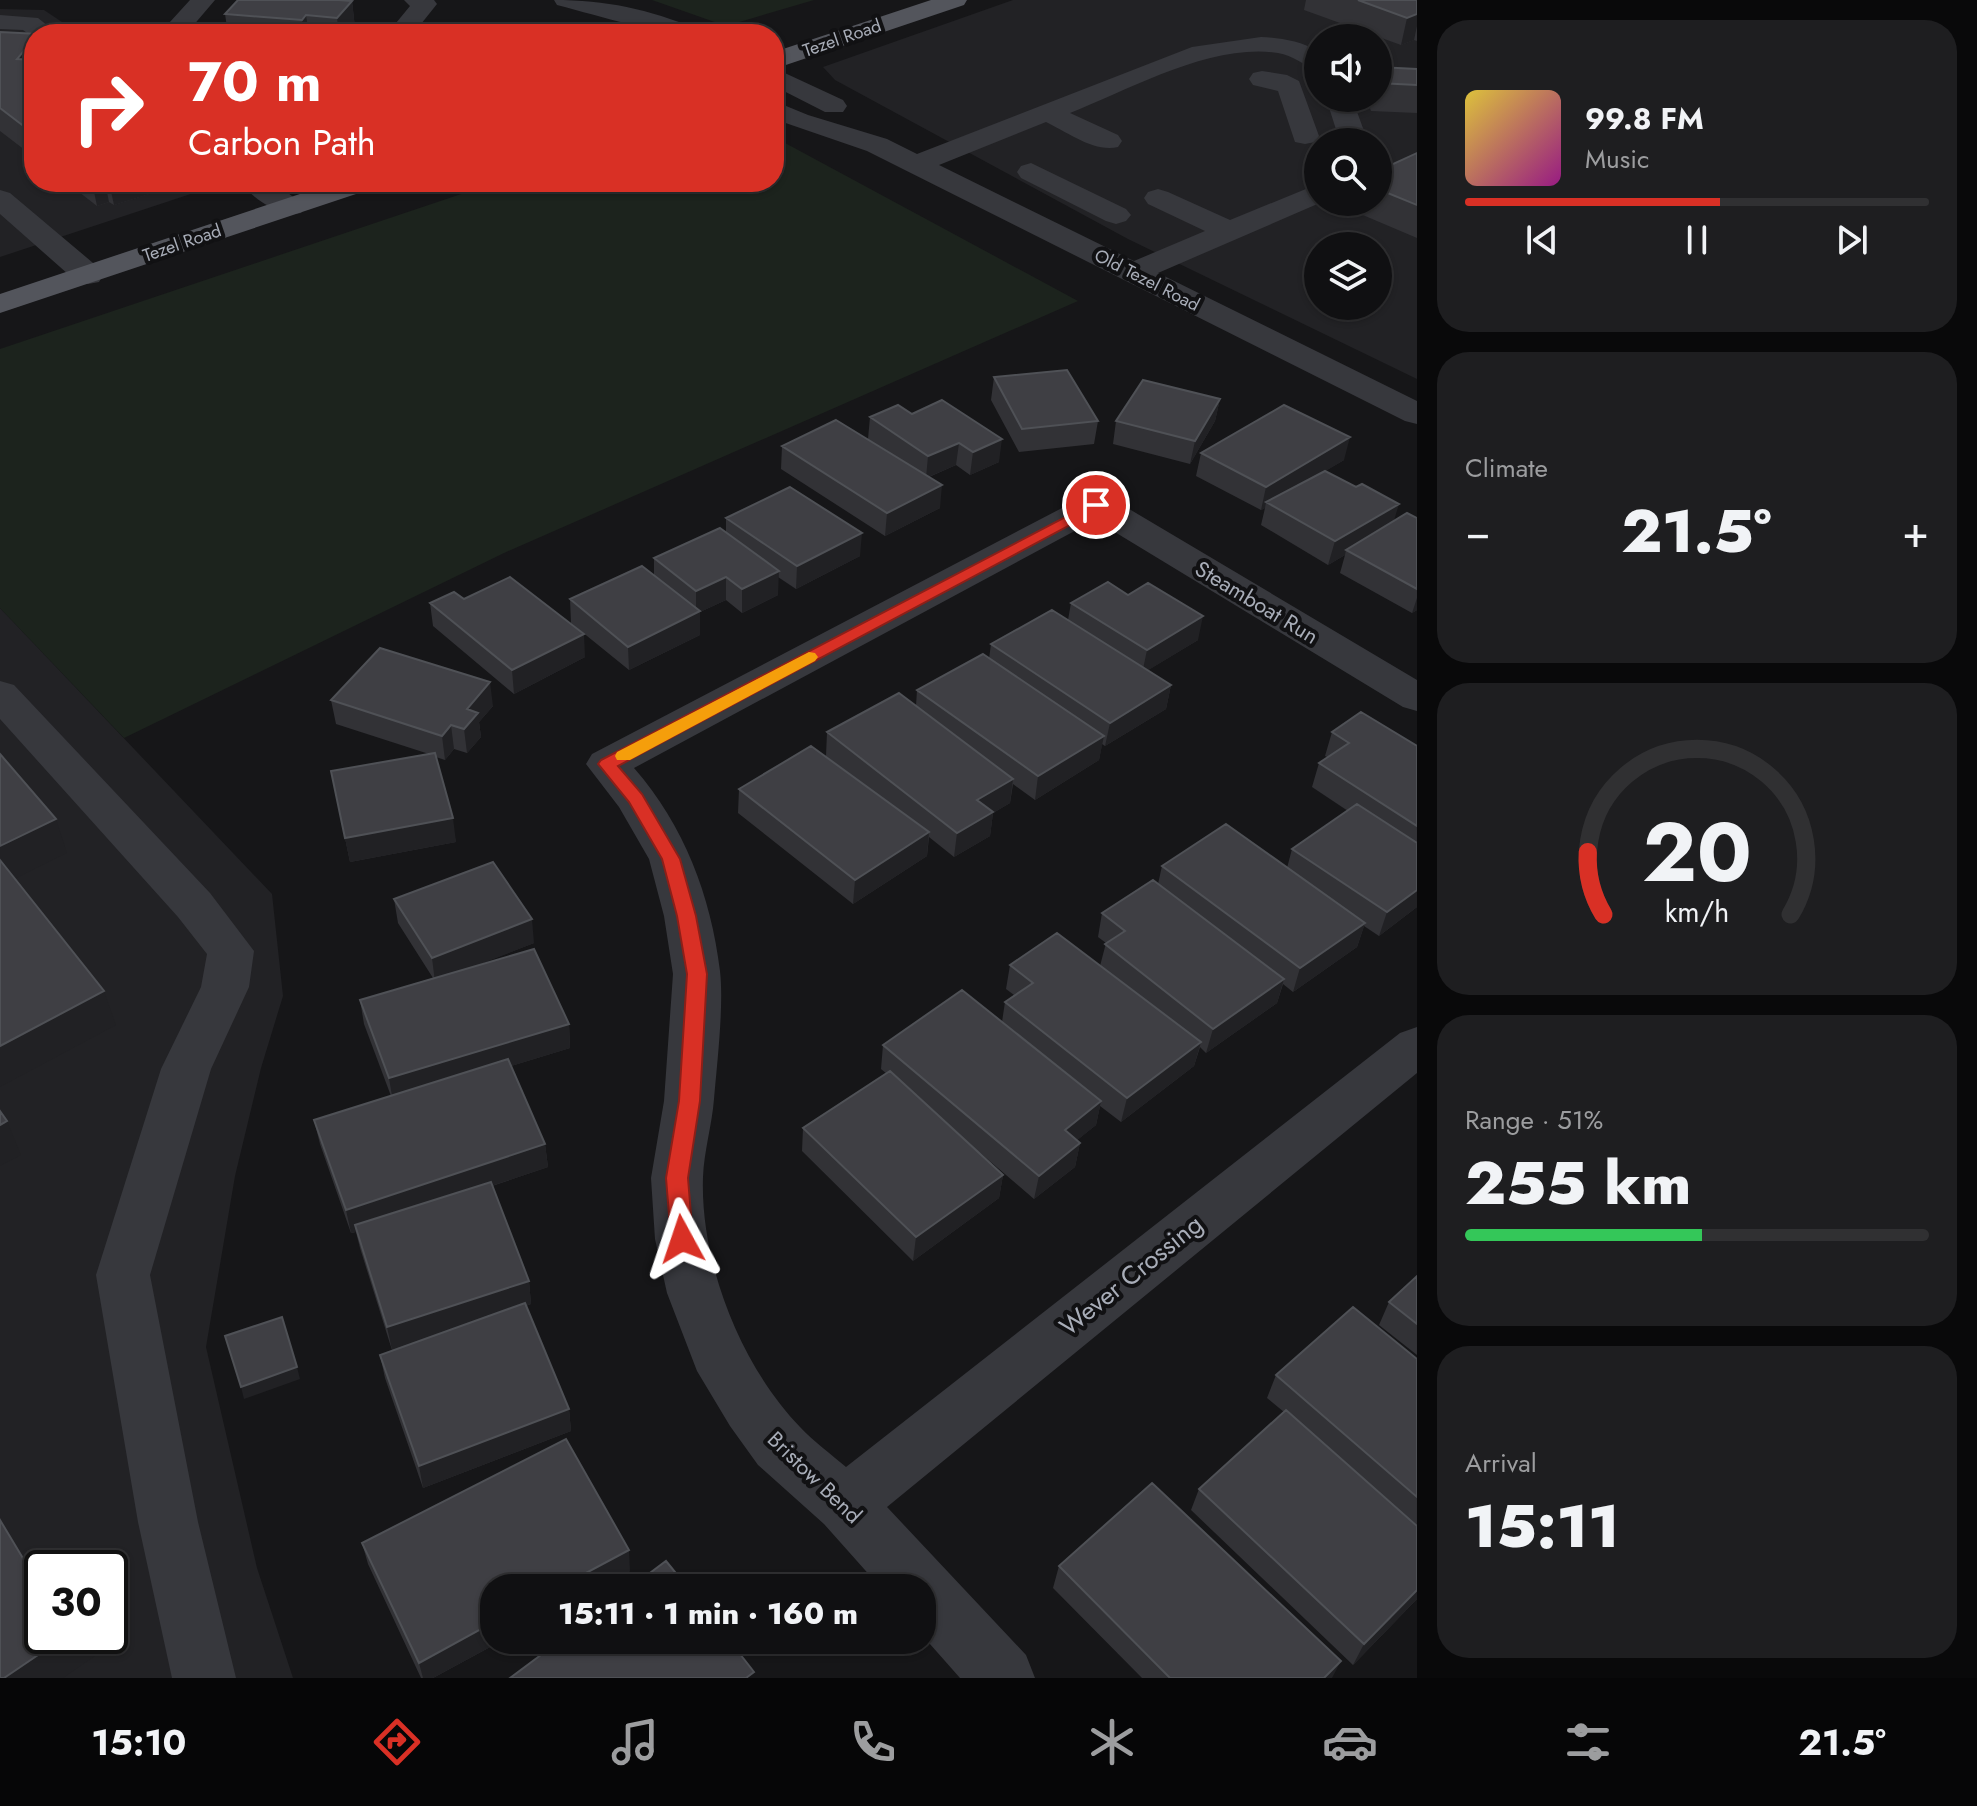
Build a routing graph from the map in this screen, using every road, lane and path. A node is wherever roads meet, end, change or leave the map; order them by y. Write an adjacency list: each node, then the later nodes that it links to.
1 (203, 0): 7 (street)
2 (416, 0): 8 (street)
3 (955, 0): 12 (main road, Tezel Road)
4 (568, 1): 9 (street); 10 (street)
5 (0, 22): 6 (street)
6 (30, 24)
7 (181, 24)
8 (408, 24)
9 (604, 24)
10 (663, 24)
11 (1304, 53): 15 (street)
12 (784, 58)
13 (1262, 79): 17 (street)
14 (784, 81): 19 (street, Old Tezel Road)
15 (1046, 112): 18 (street); 20 (street)
16 (784, 114): 19 (street, Old Tezel Road)
17 (1304, 133)
18 (1108, 141)
19 (877, 145): 20 (street, Old Tezel Road)
20 (916, 164): 32 (street, Old Tezel Road)
21 (1031, 172): 28 (street)
22 (269, 192): 27 (street)
23 (335, 192): 27 (main road, Tezel Road)
24 (1158, 198): 30 (street)
25 (0, 199): 29 (street)
26 (1304, 199): 30 (street)
27 (291, 207): 33 (main road, Tezel Road)
28 (1116, 215)
29 (29, 223): 31 (street); 33 (street)
30 (1230, 231): 32 (street)
31 (0, 232)
32 (1133, 273): 35 (street, Old Tezel Road)
33 (88, 275): 34 (main road, Tezel Road)
34 (0, 304)
35 (1417, 414)
36 (0, 694): 43 (street)
37 (1417, 698): 38 (street, Steamboat Run)
38 (607, 764): 40 (street, Bristow Bend)
39 (1417, 1046): 40 (street, Wever Crossing)
40 (845, 1504): 41 (street, Bristow Bend)
41 (909, 1574)
42 (936, 1604): 44 (street, Bristow Bend)
43 (204, 1678)
44 (1003, 1678)

